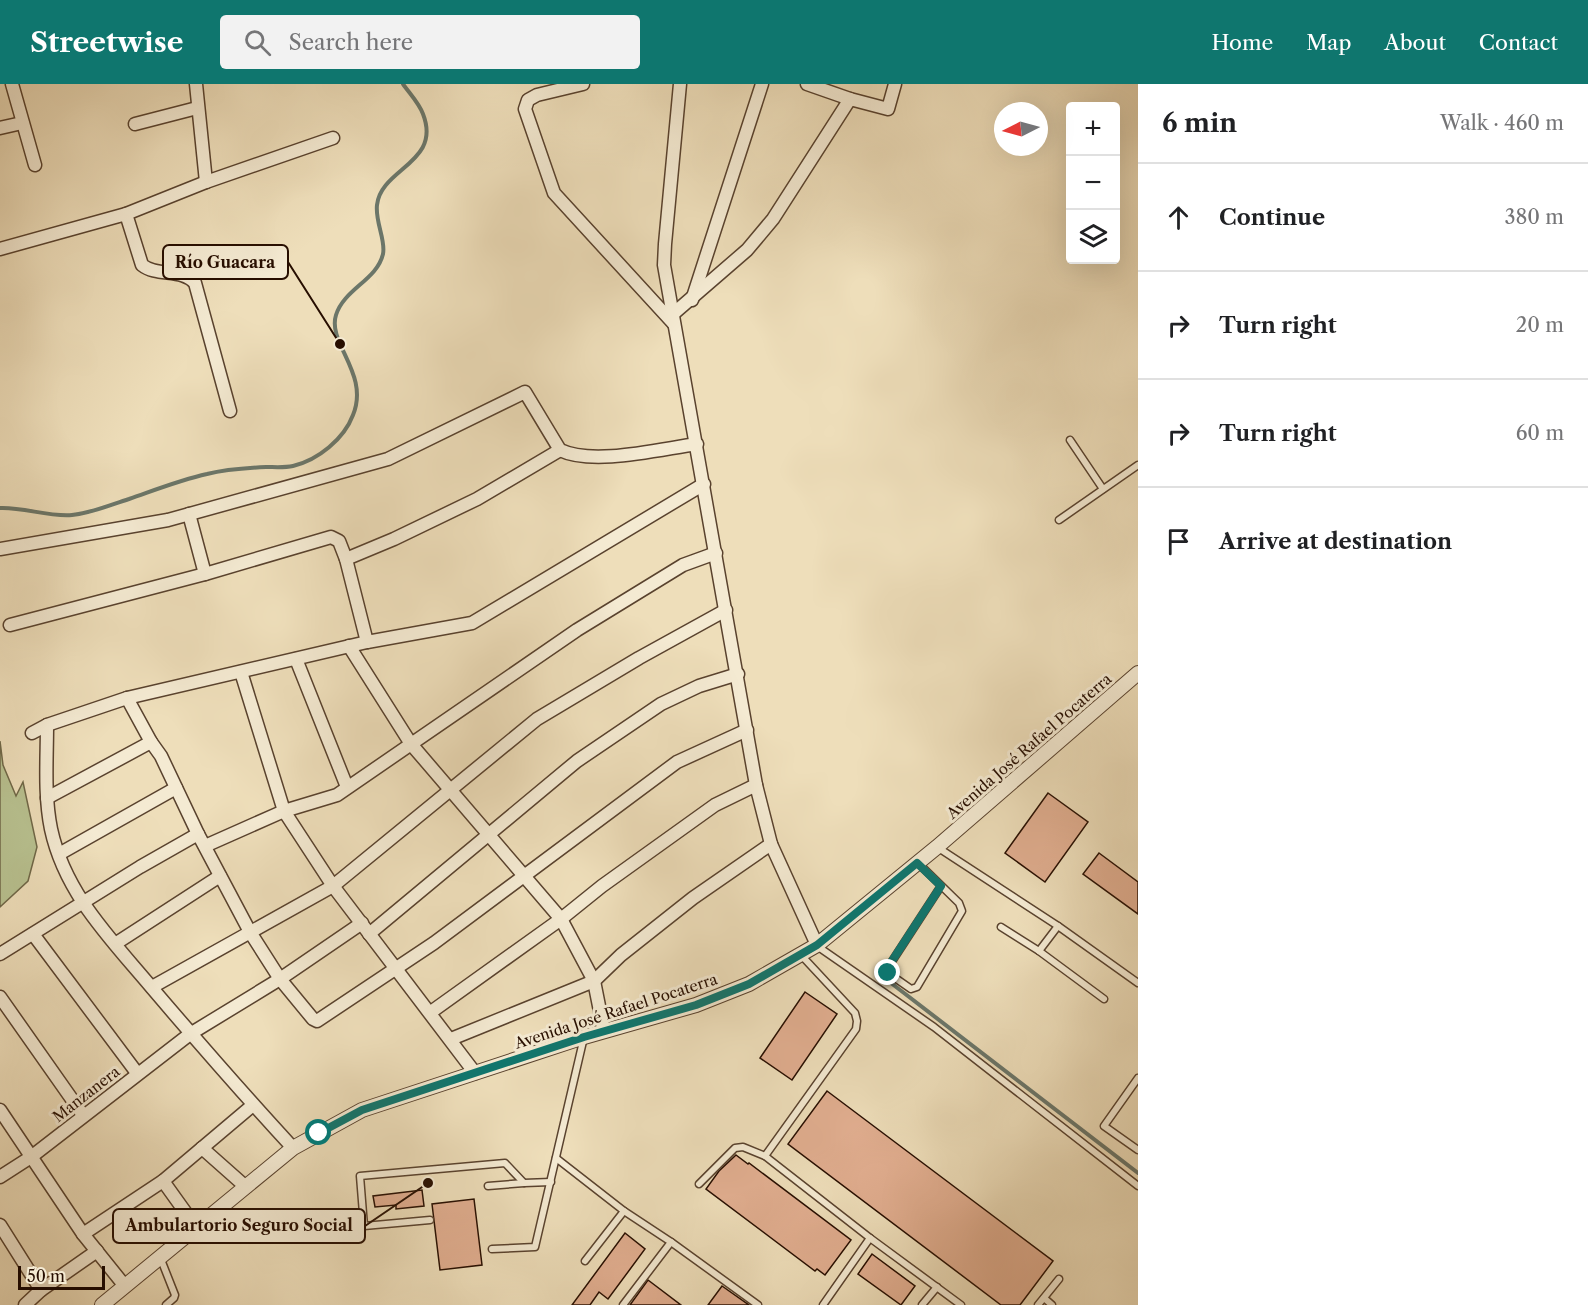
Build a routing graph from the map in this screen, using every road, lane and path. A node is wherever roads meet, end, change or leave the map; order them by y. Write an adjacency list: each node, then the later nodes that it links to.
1 (12, 84): 10 (street)
2 (196, 84): 9 (street)
3 (583, 84): 19 (street)
4 (680, 84): 19 (street)
5 (762, 84): 18 (street)
6 (807, 84): 8 (street)
7 (896, 84): 8 (street)
8 (850, 99): 18 (street)
9 (197, 108): 11 (street); 15 (street)
10 (22, 123): 12 (street); 14 (street)
11 (135, 124)
12 (0, 128)
13 (333, 138): 15 (street)
14 (35, 165)
15 (206, 182): 16 (street)
16 (126, 214): 17 (street); 20 (street)
17 (0, 249)
18 (692, 300): 19 (street)
19 (674, 320): 22 (street)
20 (230, 411)
21 (1070, 440): 26 (lane)
22 (697, 444): 23 (street); 25 (street)
23 (560, 450): 27 (street); 31 (street)
24 (1138, 465): 26 (lane)
25 (704, 484): 30 (street); 35 (street)
26 (1103, 489): 28 (lane)
27 (189, 514): 29 (street); 32 (street)
28 (1059, 520)
29 (0, 549)
30 (716, 553): 33 (street); 46 (street)
31 (346, 559): 32 (street); 35 (street)
32 (205, 574): 34 (street)
33 (726, 610): 40 (street); 50 (street)
34 (10, 625)
35 (367, 642): 36 (street)
36 (349, 646): 37 (street); 46 (street)
37 (296, 659): 38 (street); 48 (street)
38 (241, 672): 41 (street); 52 (street)
39 (1138, 673): 57 (street, Avenida José Rafael Pocaterra)
40 (738, 674): 43 (street); 54 (street, Manzanera)
41 (127, 698): 42 (street); 45 (street)
42 (47, 725): 44 (street); 51 (street)
43 (747, 730): 47 (street); 61 (street)
44 (32, 733)
45 (151, 742): 49 (street); 51 (street)
46 (411, 744): 48 (street); 50 (street)
47 (756, 785): 55 (street); 65 (street)
48 (347, 787): 52 (street)
49 (176, 788): 53 (street); 58 (street)
50 (450, 791): 54 (street); 62 (street)
51 (47, 798): 58 (street)
52 (284, 811): 56 (street); 62 (street)
53 (198, 834): 56 (street); 64 (street)
54 (488, 835): 61 (street); 68 (street, Manzanera)
55 (771, 844): 72 (street); 78 (street)
56 (205, 846): 60 (street)
57 (937, 847): 59 (street, Avenida José Rafael Pocaterra); 66 (lane)
58 (59, 854): 64 (street)
59 (917, 863): 63 (lane); 72 (street, Avenida José Rafael Pocaterra)
60 (220, 876): 69 (street); 71 (street)
61 (522, 876): 65 (street); 76 (street)
62 (333, 886): 68 (street); 69 (street)
63 (941, 886): 63 (lane)
64 (82, 903): 70 (street); 71 (street)
65 (561, 919): 78 (street); 83 (street)
66 (1058, 926): 73 (lane); 79 (lane)
67 (1000, 927): 73 (lane)
68 (365, 929): 76 (street); 77 (street, Manzanera)
69 (250, 932): 77 (street); 80 (street)
70 (33, 934): 74 (street); 88 (street)
71 (115, 944): 80 (street)
72 (817, 945): 75 (street, Avenida José Rafael Pocaterra); 106 (lane)
73 (1039, 951): 82 (lane)
74 (0, 954)
75 (800, 955): 84 (street, Avenida José Rafael Pocaterra); 97 (lane)
76 (397, 969): 77 (street); 83 (street)
77 (280, 979): 85 (street, Manzanera)
78 (594, 981): 84 (street); 87 (street)
79 (1138, 983)
80 (152, 987): 85 (street)
81 (0, 997): 93 (street)
82 (1104, 999)
83 (431, 1012): 87 (street)
84 (604, 1031): 86 (street, Avenida José Rafael Pocaterra)
85 (190, 1034): 88 (street, Manzanera); 91 (street)
86 (584, 1037): 89 (street, Avenida José Rafael Pocaterra); 99 (lane)
87 (451, 1039): 89 (street)
88 (137, 1073): 93 (street, Manzanera)
89 (475, 1073): 95 (street, Avenida José Rafael Pocaterra)
90 (1138, 1078): 96 (lane)
91 (253, 1105): 94 (street); 95 (street)
92 (0, 1110): 98 (street)
93 (83, 1115): 98 (street, Manzanera)
94 (202, 1148): 101 (street); 107 (street)
95 (293, 1148): 107 (street, Avenida José Rafael Pocaterra)
96 (1138, 1150)
97 (765, 1156): 104 (lane); 113 (lane)
98 (31, 1157): 100 (street, Manzanera); 112 (street)
99 (556, 1158): 102 (lane); 108 (lane)
100 (0, 1177)
101 (163, 1181): 111 (street); 112 (street)
102 (550, 1182): 103 (lane); 115 (lane)
103 (524, 1183): 105 (lane); 109 (lane)
104 (699, 1184)
105 (488, 1186)
106 (1138, 1186)
107 (246, 1187): 111 (street, Avenida José Rafael Pocaterra)
108 (624, 1211): 114 (lane); 118 (lane)
109 (430, 1220)
110 (0, 1225): 122 (street)
111 (196, 1227): 117 (street, Avenida José Rafael Pocaterra)
112 (83, 1234): 116 (street)
113 (870, 1238): 121 (lane); 129 (lane)
114 (671, 1242): 127 (lane); 128 (lane)
115 (492, 1249)
116 (97, 1251): 120 (street); 122 (street)
117 (160, 1256): 120 (street, Avenida José Rafael Pocaterra); 126 (lane)
118 (585, 1261)
119 (1059, 1280): 123 (lane)
120 (124, 1285): 125 (street, Avenida José Rafael Pocaterra)
121 (938, 1287): 130 (lane); 131 (lane)
122 (41, 1290): 124 (street)
123 (1044, 1298): 132 (lane); 133 (lane)
124 (25, 1305)
125 (102, 1305)
126 (166, 1305)
127 (623, 1305)
128 (758, 1305)
129 (822, 1305)
130 (922, 1305)
131 (961, 1305)
132 (1038, 1305)
133 (1052, 1305)

